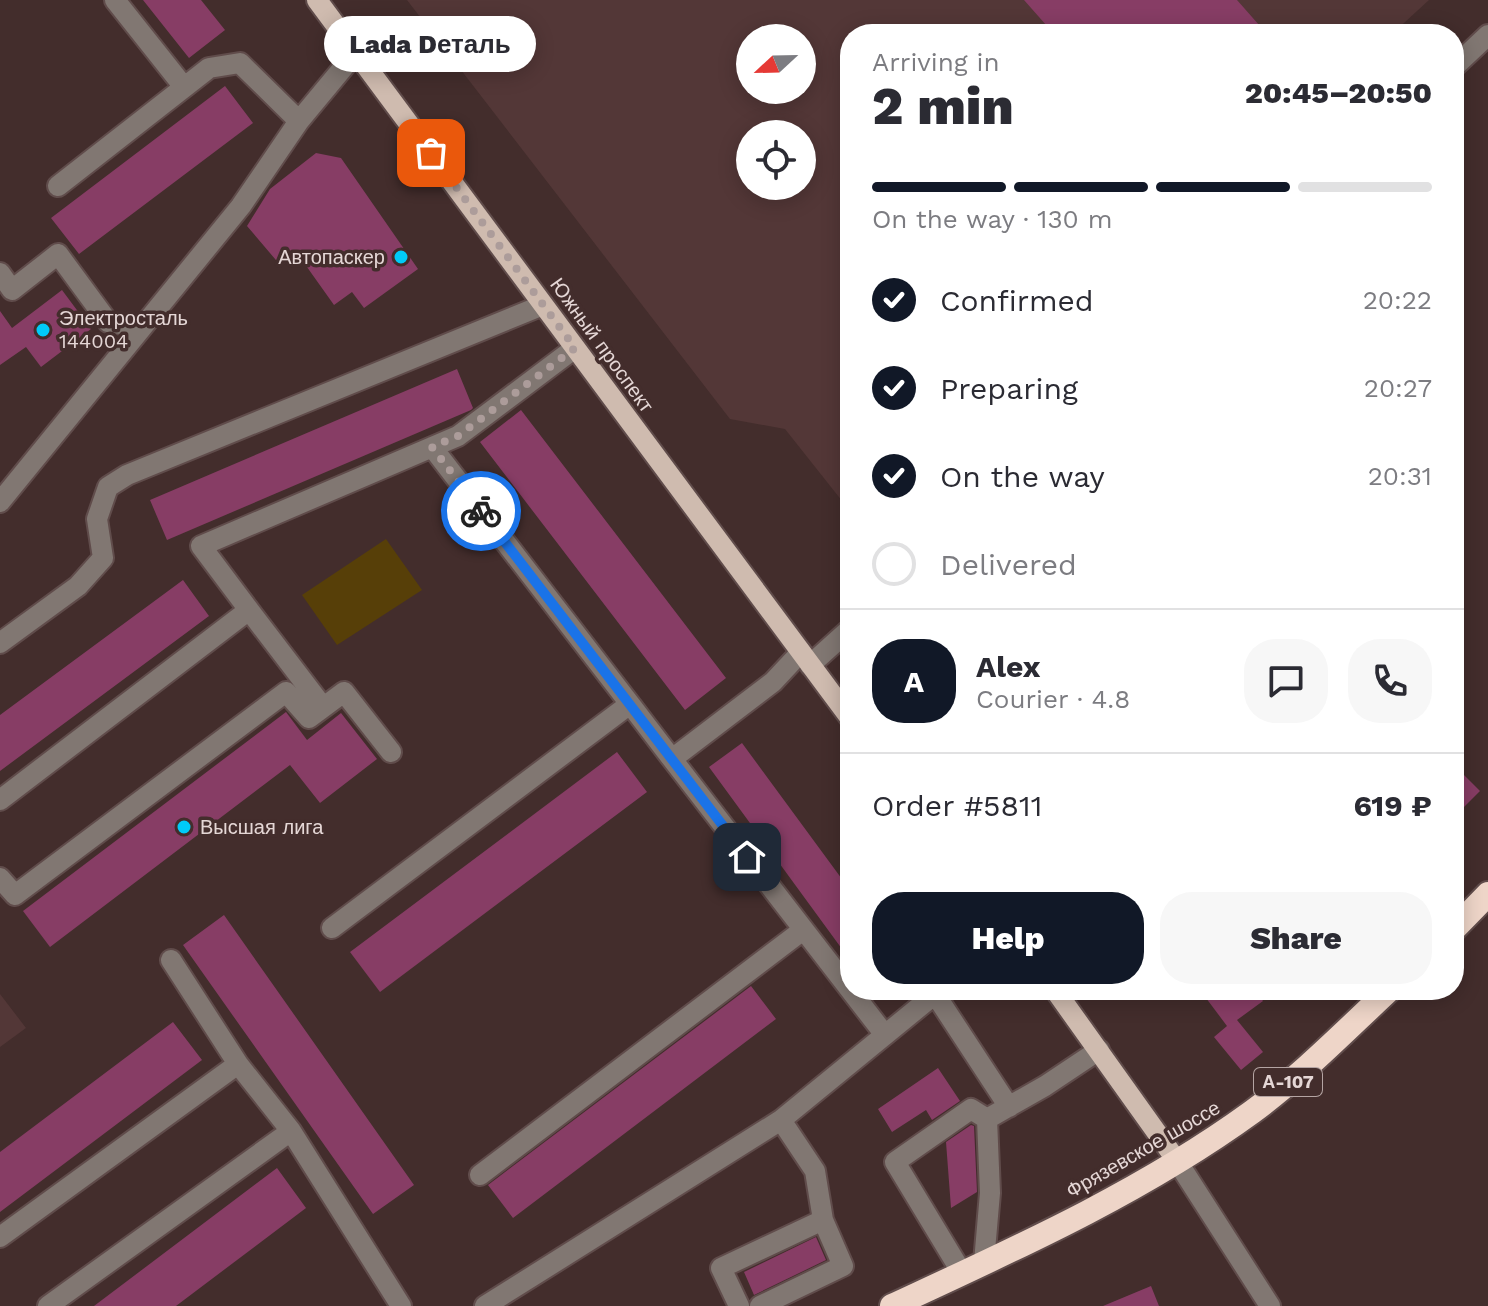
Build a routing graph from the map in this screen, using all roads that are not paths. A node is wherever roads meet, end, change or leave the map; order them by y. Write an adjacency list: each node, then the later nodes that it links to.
1 (115, 0): 6 (street)
2 (317, 0): 4 (main road, Южный проспект)
3 (1488, 35): 5 (street)
4 (357, 51): 7 (street); 10 (main road, Южный проспект)
5 (1464, 58)
6 (184, 87): 7 (street); 8 (street)
7 (299, 121): 11 (street)
8 (58, 186)
9 (0, 273): 11 (street)
10 (543, 305): 12 (main road, Южный проспект); 17 (street)
11 (142, 327): 14 (street)
12 (575, 348): 13 (street); 18 (main road, Южный проспект)
13 (432, 447): 15 (street); 19 (street)
14 (0, 502)
15 (249, 610): 21 (street); 24 (street)
16 (840, 636): 18 (street)
17 (0, 643)
18 (806, 659): 20 (main road, Южный проспект); 23 (street)
19 (630, 704): 23 (street); 28 (street)
20 (840, 705)
21 (323, 707): 22 (street); 25 (street)
22 (391, 752)
23 (672, 759): 29 (street)
24 (0, 800)
25 (0, 878)
26 (1488, 894): 27 (highway)
27 (1464, 919)
28 (332, 928)
29 (803, 930): 31 (street); 45 (street)
30 (171, 960): 39 (street)
31 (840, 977)
32 (858, 1000): 37 (street)
33 (928, 1000): 37 (street)
34 (943, 1000): 40 (street)
35 (1062, 1000): 38 (main road)
36 (1378, 1000): 44 (highway, Фрязевское шоссе / А-107)
37 (885, 1035): 42 (street)
38 (1099, 1050): 40 (street); 44 (main road)
39 (238, 1064): 43 (street); 47 (street)
40 (1009, 1107): 41 (street)
41 (987, 1119): 48 (street); 49 (street)
42 (781, 1120): 46 (street); 52 (street)
43 (291, 1131): 50 (street); 51 (street)
44 (1177, 1161): 48 (highway, Фрязевское шоссе / А-107); 56 (street)
45 (480, 1175)
46 (823, 1220): 53 (street); 54 (street)
47 (0, 1237)
48 (984, 1262): 49 (highway, Фрязевское шоссе / А-107)
49 (962, 1273): 55 (highway, Фрязевское шоссе / А-107)
50 (48, 1306)
51 (401, 1306)
52 (485, 1306)
53 (739, 1306)
54 (760, 1306)
55 (892, 1306)
56 (1270, 1306)

